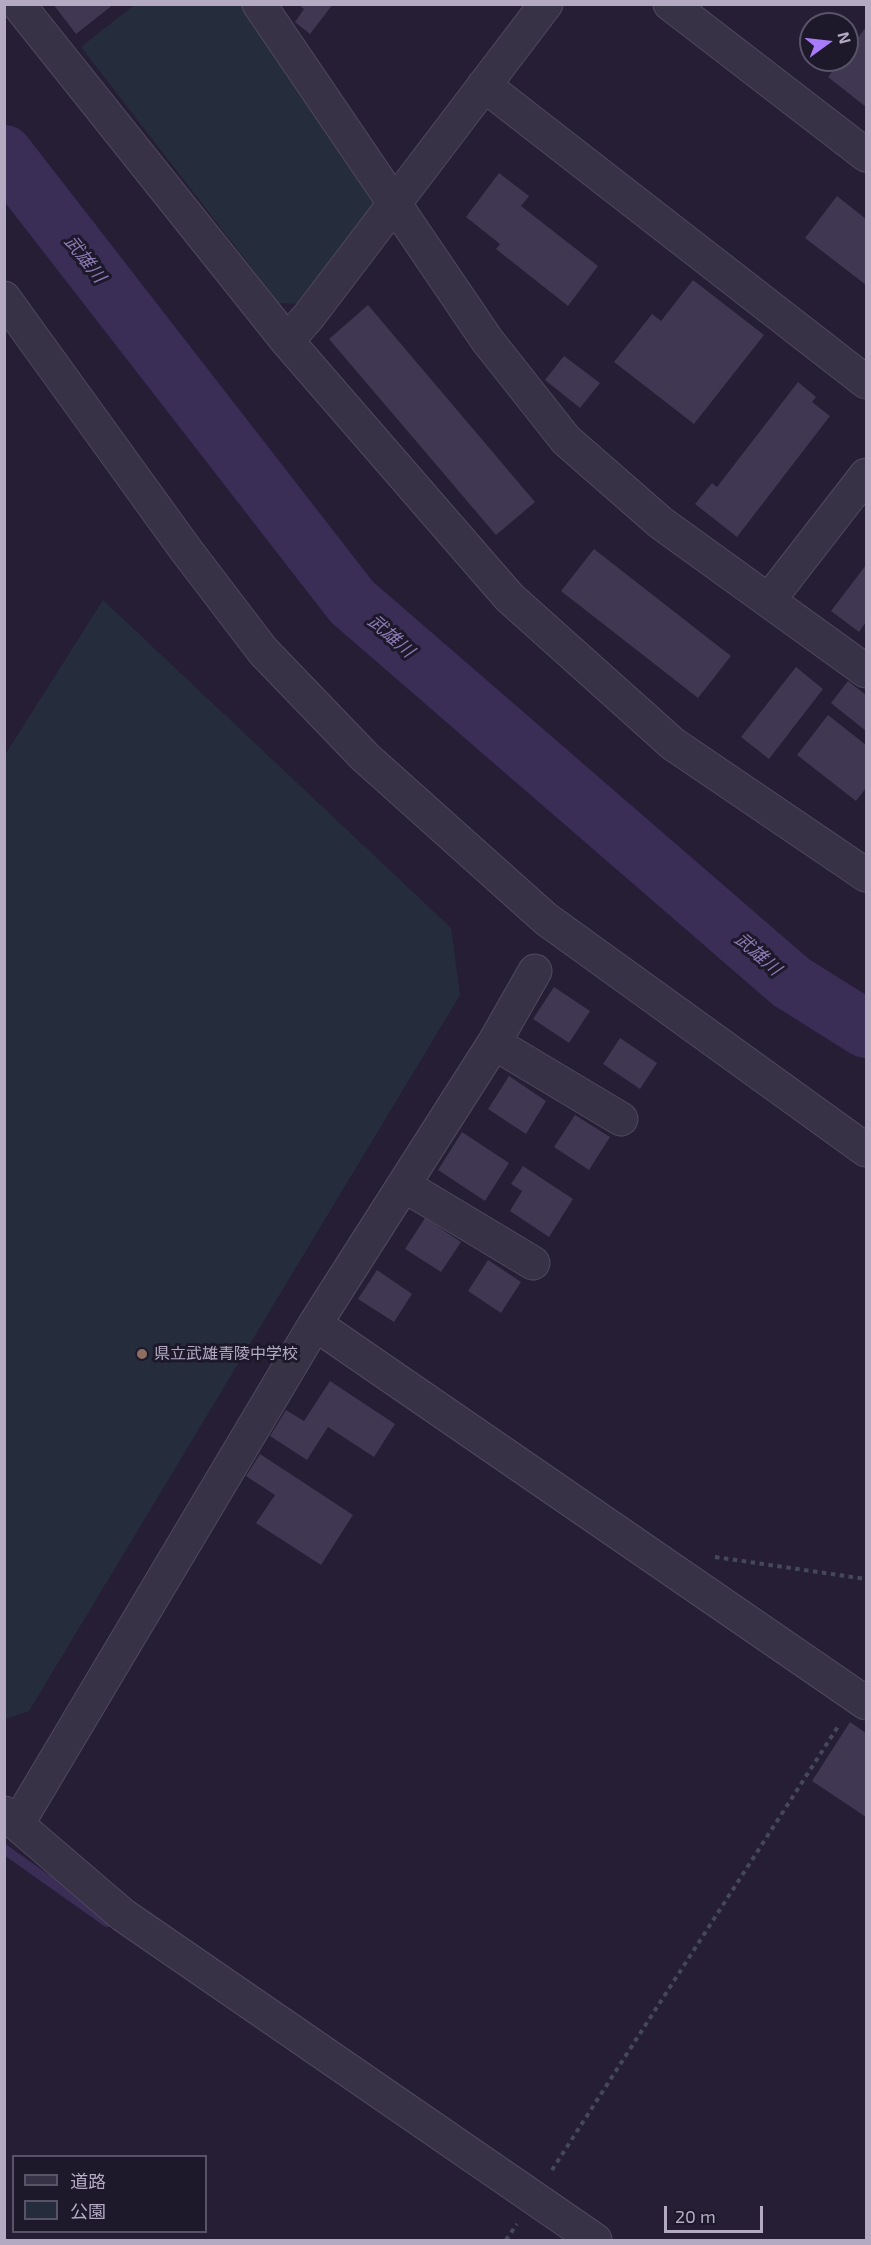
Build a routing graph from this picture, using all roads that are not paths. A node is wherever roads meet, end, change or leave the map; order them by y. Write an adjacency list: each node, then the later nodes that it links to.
1 (18, 4): 9 (street)
2 (259, 4): 7 (street)
3 (546, 4): 5 (street)
4 (670, 4): 6 (street)
5 (484, 85): 7 (street); 10 (street)
6 (867, 155)
7 (393, 204): 9 (street); 12 (street)
8 (4, 298): 18 (street)
9 (286, 340): 14 (street)
10 (867, 382)
11 (867, 475): 12 (street)
12 (769, 600): 13 (street)
13 (867, 671)
14 (867, 875)
15 (535, 971): 16 (street)
16 (494, 1043): 17 (street); 19 (street)
17 (621, 1119)
18 (867, 1150)
19 (405, 1186): 20 (street); 21 (street)
20 (533, 1263)
21 (315, 1324): 22 (street); 23 (street)
22 (862, 1700)
23 (11, 1818): 24 (street)
24 (595, 2241)

